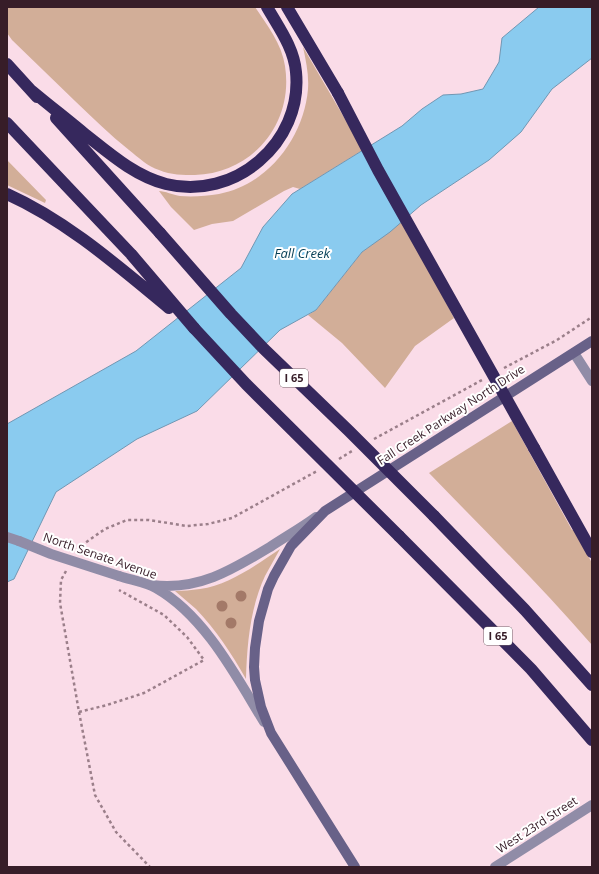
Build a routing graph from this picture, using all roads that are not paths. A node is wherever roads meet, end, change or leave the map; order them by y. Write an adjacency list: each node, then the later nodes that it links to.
1 (267, 7): 4 (highway)
2 (287, 7): 13 (highway, bridge)
3 (7, 64): 4 (highway, I 65)
4 (32, 91): 15 (highway, I 65, bridge)
5 (7, 123): 7 (highway, I 65)
6 (7, 194): 7 (highway)
7 (194, 328): 17 (highway, I 65, bridge)
8 (592, 341): 9 (main road, Fall Creek Parkway North Drive)
9 (574, 353): 10 (street); 11 (main road, Fall Creek Parkway North Drive)
10 (592, 381)
11 (324, 511): 14 (street); 16 (main road, Fall Creek Parkway North Drive)
12 (7, 537): 14 (street, North Senate Avenue, bridge)
13 (592, 552)
14 (137, 581): 16 (street, North Senate Avenue)
15 (592, 685)
16 (271, 732): 19 (main road, Fall Creek Parkway North Drive)
17 (592, 740)
18 (592, 805): 20 (street, West 23rd Street)
19 (355, 867)
20 (495, 867)

